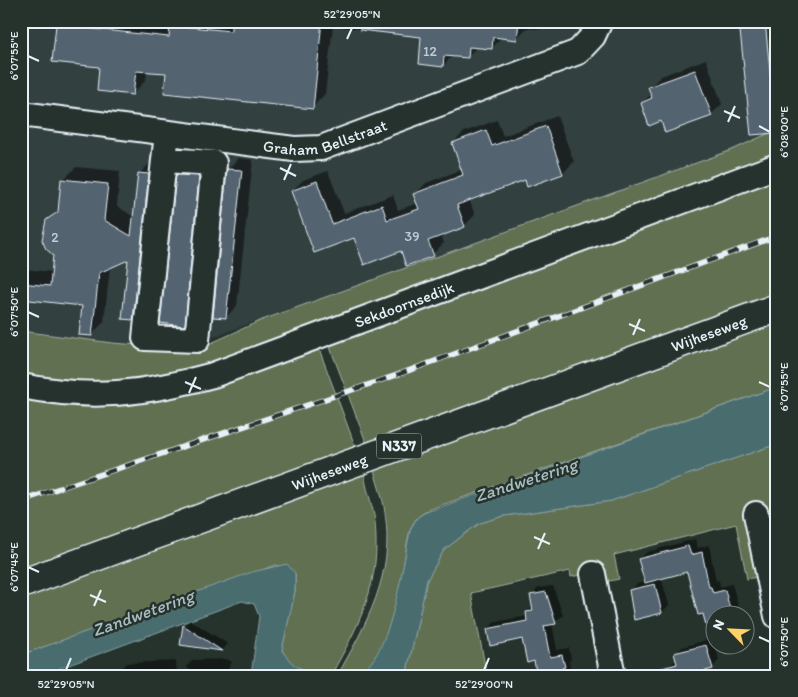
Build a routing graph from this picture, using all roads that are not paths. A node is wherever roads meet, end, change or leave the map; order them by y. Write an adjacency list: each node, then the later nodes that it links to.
1 (600, 21): 3 (street, Graham Bellstraat)
2 (21, 114): 3 (street, Graham Bellstraat)
3 (166, 132): 4 (street)
4 (164, 160): 4 (street)
5 (777, 166): 7 (street, Sekdoornsedijk)
6 (777, 308): 10 (main road, Wijheseweg / N337)
7 (21, 386)
8 (756, 514): 11 (street)
9 (593, 574): 12 (street)
10 (21, 584)
11 (777, 616)
12 (613, 676)

